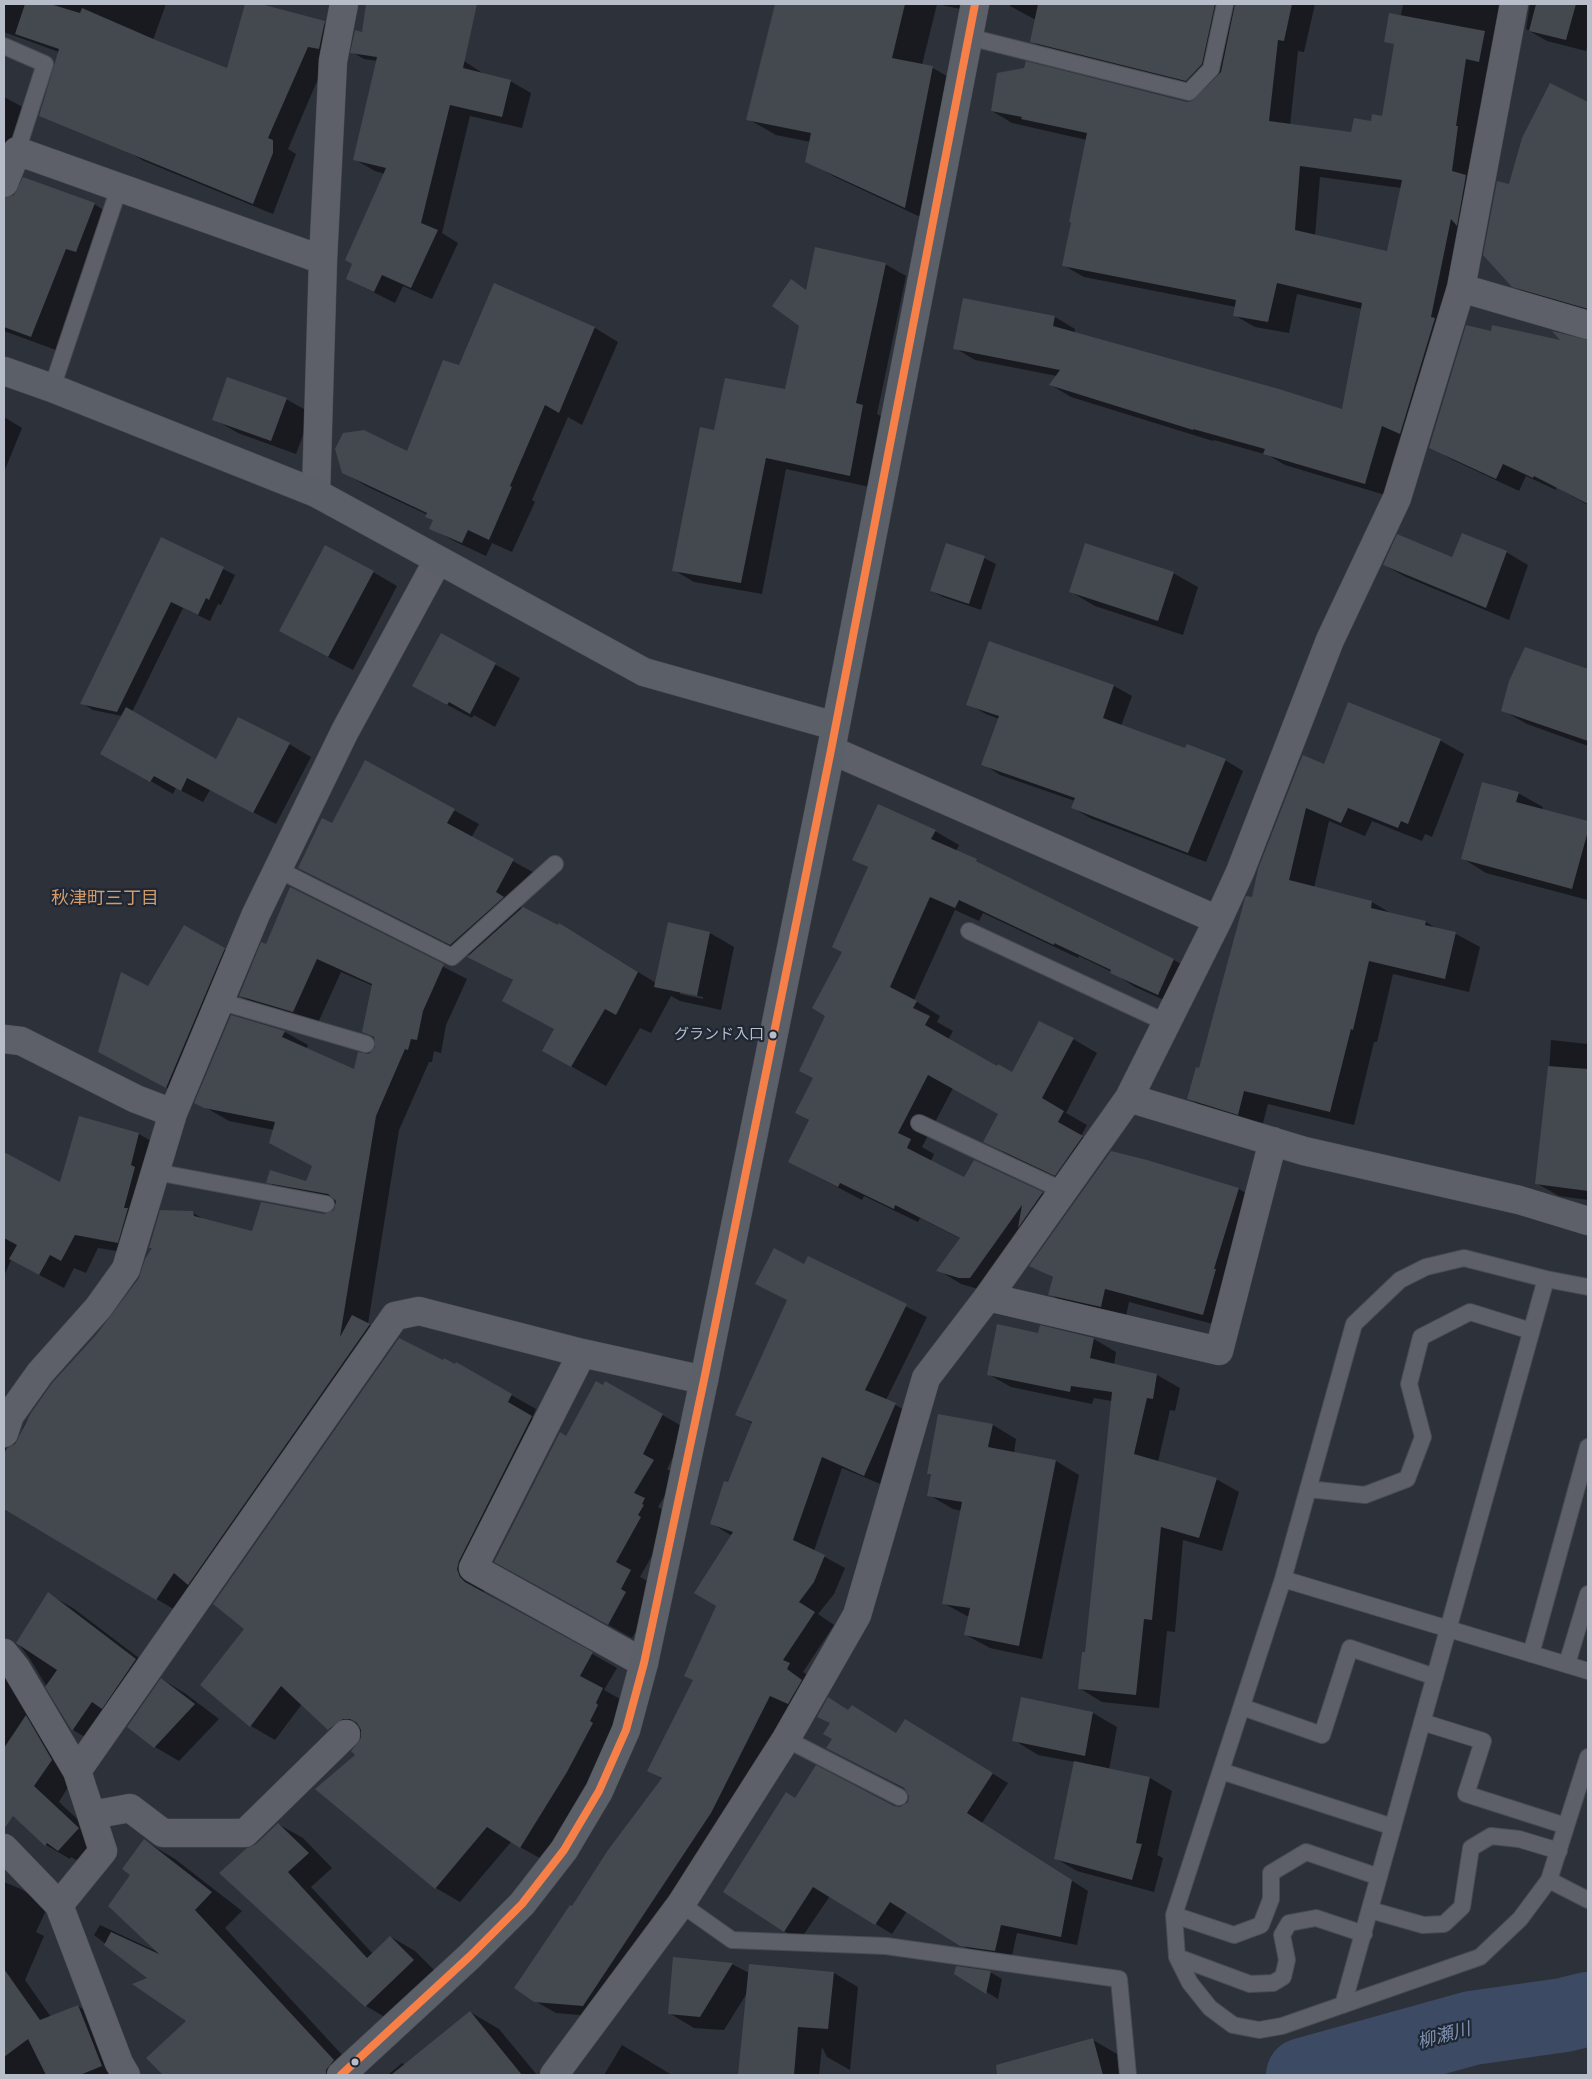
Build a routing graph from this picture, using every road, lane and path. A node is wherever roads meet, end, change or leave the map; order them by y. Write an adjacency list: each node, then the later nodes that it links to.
1 (344, 4): 10 (street)
2 (975, 4): 5 (street)
3 (1226, 4): 5 (lane)
4 (1514, 4): 11 (street)
5 (969, 37): 17 (street)
6 (4, 46): 7 (lane)
7 (17, 151): 8 (street); 9 (street)
8 (4, 183)
9 (119, 188): 10 (street); 14 (lane)
10 (323, 260): 15 (street)
11 (1462, 288): 12 (street); 20 (street)
12 (1588, 325)
13 (4, 371): 14 (street)
14 (52, 388): 15 (street)
15 (316, 493): 16 (street)
16 (438, 560): 17 (street); 19 (street)
17 (833, 738): 20 (street); 39 (street)
18 (555, 864): 19 (lane)
19 (277, 869): 22 (street)
20 (1218, 920): 23 (street)
21 (969, 931): 23 (lane)
22 (220, 1001): 25 (lane); 27 (street)
23 (1167, 1023): 26 (street)
24 (4, 1039): 27 (street)
25 (366, 1044)
26 (1129, 1098): 29 (street); 31 (street)
27 (173, 1113): 30 (street)
28 (919, 1123): 31 (lane)
29 (1273, 1141): 33 (street); 36 (street)
30 (156, 1172): 32 (lane); 40 (street)
31 (1064, 1190): 36 (street)
32 (326, 1204)
33 (1588, 1222)
34 (1546, 1279): 35 (lane); 37 (lane); 42 (lane)
35 (1588, 1287)
36 (988, 1297): 55 (street)
37 (1531, 1331): 42 (lane); 45 (lane)
38 (582, 1353): 39 (street); 48 (street); 57 (street)
39 (704, 1380): 48 (street)
40 (4, 1433)
41 (1588, 1447): 47 (lane)
42 (1308, 1489): 43 (lane)
43 (1283, 1579): 45 (lane); 52 (lane)
44 (1588, 1594): 49 (lane)
45 (1448, 1629): 47 (lane); 51 (lane)
46 (4, 1653): 57 (street)
47 (1531, 1654): 49 (lane)
48 (644, 1662): 76 (street)
49 (1567, 1664): 50 (lane)
50 (1588, 1671)
51 (1435, 1677): 52 (lane); 53 (lane)
52 (1242, 1707): 58 (lane)
53 (1422, 1722): 61 (lane); 62 (lane)
54 (346, 1734): 60 (street)
55 (786, 1739): 59 (lane); 68 (street)
56 (1588, 1757): 61 (lane)
57 (77, 1771): 60 (street)
58 (1221, 1771): 62 (lane); 71 (lane)
59 (899, 1797)
60 (92, 1815): 69 (street)
61 (1566, 1826): 64 (lane)
62 (1393, 1827): 65 (lane)
63 (4, 1848): 69 (street)
64 (1559, 1851): 66 (lane); 70 (lane)
65 (1379, 1878): 70 (lane); 71 (lane)
66 (1549, 1880): 67 (lane); 74 (lane)
67 (1588, 1900)
68 (682, 1904): 77 (street); 78 (lane)
69 (59, 1905): 75 (street)
70 (1370, 1910): 72 (lane)
71 (1174, 1915): 73 (lane)
72 (1364, 1934): 73 (lane); 74 (lane)
73 (1177, 1957): 74 (lane)
74 (1343, 2005)
75 (126, 2075)
76 (341, 2075)
77 (554, 2075)
78 (1128, 2075)

